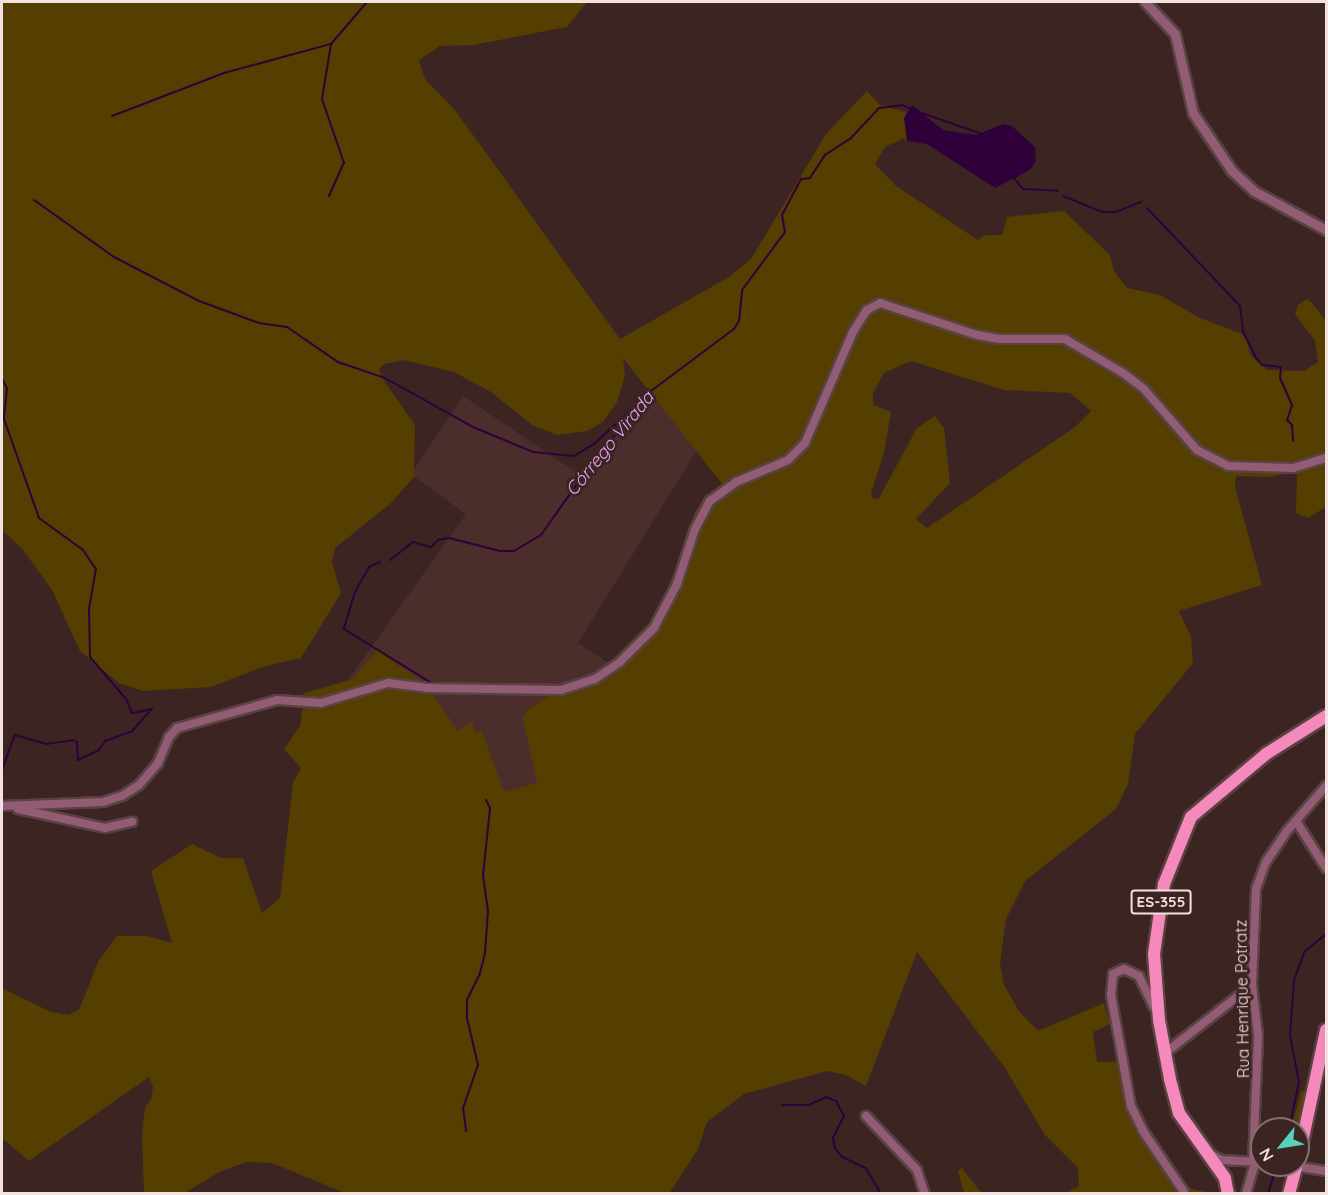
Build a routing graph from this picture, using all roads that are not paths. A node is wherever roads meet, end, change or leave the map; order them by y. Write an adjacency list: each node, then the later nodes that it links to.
1 (1145, 2): 2 (street)
2 (1326, 230)
3 (1326, 459): 7 (street)
4 (1326, 716): 12 (main road, ES-355)
5 (1326, 786): 8 (street, Rua Henrique Potratz)
6 (2, 806): 7 (street)
7 (12, 807): 9 (street)
8 (1296, 821): 10 (street); 11 (street, Rua Henrique Potratz)
9 (132, 822)
10 (1326, 868)
11 (1252, 985): 14 (street); 16 (street, Rua Henrique Potratz)
12 (1159, 1020): 14 (main road, ES-355); 24 (street)
13 (1326, 1030): 17 (main road)
14 (1165, 1053): 18 (main road, ES-355)
15 (866, 1116): 25 (street)
16 (1257, 1117)
17 (1306, 1117)
18 (1205, 1151): 19 (street); 26 (main road, ES-355)
19 (1250, 1162)
20 (1310, 1167): 21 (street)
21 (1326, 1171)
22 (1252, 1177): 27 (street, Rua Henrique Potratz)
23 (1292, 1177): 28 (main road)
24 (1184, 1192)
25 (925, 1194)
26 (1228, 1194)
27 (1246, 1194)
28 (1289, 1194)

